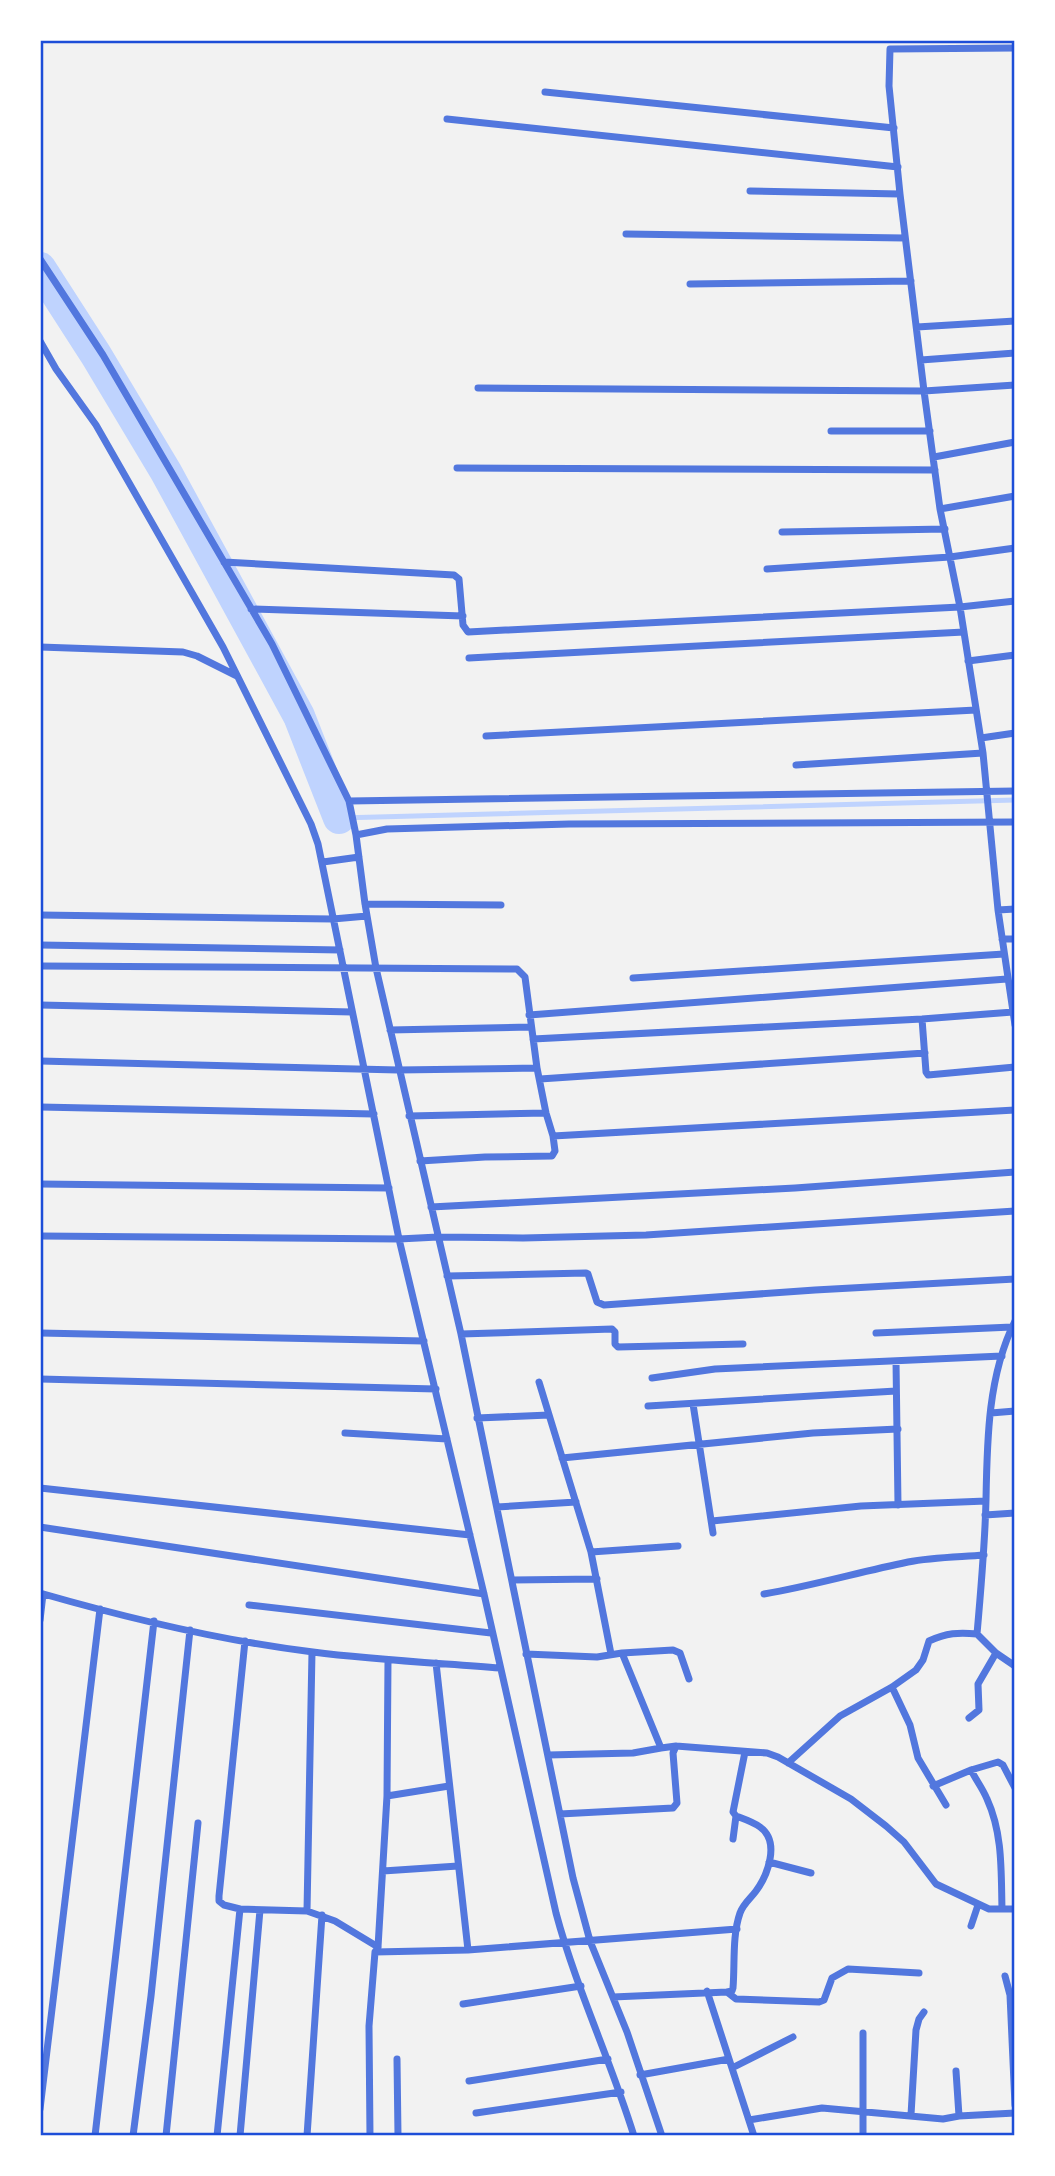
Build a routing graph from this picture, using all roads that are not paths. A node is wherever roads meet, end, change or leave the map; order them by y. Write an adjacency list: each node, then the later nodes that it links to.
1 (1015, 48): 4 (street)
2 (545, 92): 4 (street)
3 (447, 120): 5 (street)
4 (894, 128): 5 (street)
5 (898, 167): 7 (street)
6 (750, 191): 7 (street)
7 (900, 194): 9 (street)
8 (626, 234): 9 (street)
9 (905, 238): 11 (street)
10 (40, 259): 33 (street)
11 (911, 281): 12 (street); 14 (street)
12 (690, 284)
13 (1015, 321): 14 (street)
14 (917, 327): 17 (street)
15 (40, 341): 44 (street)
16 (1015, 353): 17 (street)
17 (921, 360): 20 (street)
18 (1015, 386): 20 (street)
19 (478, 388): 20 (street)
20 (924, 391): 22 (street)
21 (831, 431): 22 (street)
22 (930, 431): 24 (street)
23 (1015, 442): 24 (street)
24 (934, 457): 26 (street)
25 (457, 468): 26 (street)
26 (935, 470): 28 (street)
27 (1015, 496): 28 (street)
28 (940, 509): 29 (street)
29 (945, 530): 30 (street); 32 (street)
30 (782, 532)
31 (1015, 548): 32 (street)
32 (950, 557): 34 (street); 36 (street)
33 (224, 562): 37 (street); 38 (street)
34 (766, 569)
35 (1015, 601): 36 (street)
36 (960, 607): 38 (street); 39 (street)
37 (251, 609): 38 (street); 53 (street)
38 (463, 616)
39 (964, 632): 42 (street); 43 (street)
40 (40, 646): 44 (street)
41 (1015, 656): 43 (street)
42 (469, 658)
43 (968, 661): 45 (street)
44 (238, 677): 58 (street)
45 (976, 710): 47 (street); 48 (street)
46 (1015, 733): 48 (street)
47 (486, 736)
48 (981, 738): 49 (street)
49 (983, 753): 50 (street); 52 (street)
50 (796, 765)
51 (1015, 791): 52 (street)
52 (988, 794): 53 (street); 54 (street)
53 (349, 801): 56 (street)
54 (989, 820): 55 (street); 56 (street); 62 (street)
55 (1015, 822)
56 (356, 835): 57 (street)
57 (359, 857): 58 (street); 59 (street)
58 (323, 862): 65 (street)
59 (365, 904): 60 (street); 64 (street)
60 (501, 905)
61 (1015, 909): 62 (street)
62 (998, 910): 66 (street)
63 (40, 915): 65 (street)
64 (367, 916): 65 (street); 73 (street)
65 (333, 919): 69 (street)
66 (1002, 939): 67 (street); 70 (street)
67 (1015, 939)
68 (40, 944): 69 (street)
69 (340, 950): 72 (street)
70 (1004, 954): 74 (street); 75 (street)
71 (40, 966): 72 (street)
72 (343, 968): 73 (street); 77 (street)
73 (376, 968): 78 (street); 82 (street)
74 (633, 978)
75 (1010, 983): 78 (street); 79 (street)
76 (40, 1005): 77 (street)
77 (352, 1012): 88 (street)
78 (529, 1016): 81 (street)
79 (1014, 1017): 80 (street)
80 (922, 1019): 83 (street); 84 (street)
81 (530, 1027): 82 (street); 83 (street)
82 (390, 1030): 89 (street)
83 (533, 1039): 87 (street)
84 (926, 1053): 86 (street); 90 (street)
85 (40, 1061): 88 (street)
86 (1015, 1067)
87 (537, 1068): 89 (street); 90 (street)
88 (365, 1069): 89 (street); 94 (street)
89 (398, 1070): 95 (street)
90 (540, 1079): 93 (street)
91 (40, 1107): 94 (street)
92 (1015, 1111): 96 (street)
93 (546, 1113): 95 (street); 96 (street)
94 (374, 1115): 100 (street)
95 (409, 1116): 97 (street)
96 (554, 1136): 97 (street)
97 (420, 1161): 101 (street)
98 (1015, 1172): 101 (street)
99 (40, 1184): 100 (street)
100 (389, 1188): 105 (street)
101 (431, 1207): 104 (street)
102 (1015, 1211): 104 (street)
103 (40, 1236): 105 (street)
104 (438, 1237): 105 (street); 106 (street)
105 (399, 1239): 112 (street)
106 (447, 1276): 107 (street); 111 (street)
107 (1015, 1279)
108 (1013, 1324): 109 (street); 114 (street)
109 (876, 1332)
110 (40, 1333): 112 (street)
111 (461, 1335): 113 (street); 126 (street)
112 (424, 1341): 119 (street)
113 (743, 1344)
114 (1002, 1356): 115 (street); 124 (street)
115 (896, 1361): 116 (street); 120 (street)
116 (652, 1377)
117 (40, 1379): 119 (street)
118 (539, 1382): 125 (street)
119 (436, 1390): 129 (street)
120 (897, 1391): 121 (street); 127 (street)
121 (693, 1404): 122 (street); 130 (street)
122 (648, 1406)
123 (1015, 1411): 124 (street)
124 (991, 1413): 133 (street)
125 (549, 1415): 126 (street); 131 (street)
126 (477, 1418): 136 (street)
127 (898, 1429): 130 (street); 135 (street)
128 (345, 1433): 129 (street)
129 (447, 1439): 142 (street)
130 (700, 1445): 131 (street); 139 (street)
131 (562, 1458): 134 (street)
132 (40, 1488): 142 (street)
133 (986, 1500): 135 (street); 138 (street)
134 (576, 1502): 136 (street); 144 (street)
135 (898, 1504): 139 (street)
136 (497, 1507): 147 (street)
137 (1015, 1513): 138 (street)
138 (985, 1515): 145 (street)
139 (712, 1521): 141 (street)
140 (40, 1527): 149 (street)
141 (713, 1533)
142 (470, 1535): 149 (street)
143 (677, 1546): 144 (street)
144 (591, 1552): 146 (street)
145 (984, 1555): 150 (street); 157 (street)
146 (597, 1579): 147 (street); 163 (street)
147 (512, 1580): 162 (street)
148 (42, 1593): 152 (street); 153 (street)
149 (484, 1594): 156 (street)
150 (764, 1594)
151 (249, 1605): 156 (street)
152 (100, 1609): 154 (street); 222 (street)
153 (40, 1620)
154 (154, 1621): 155 (street); 229 (street)
155 (190, 1630): 158 (street); 230 (street)
156 (491, 1633): 167 (street)
157 (977, 1634): 161 (street); 169 (street)
158 (245, 1642): 159 (street); 191 (street)
159 (312, 1652): 164 (street); 195 (street)
160 (622, 1653): 163 (street); 168 (street); 172 (street)
161 (996, 1653): 166 (street); 170 (street)
162 (526, 1654): 163 (street); 174 (street)
163 (611, 1654)
164 (388, 1660): 165 (street); 180 (street)
165 (436, 1663): 167 (street); 177 (street)
166 (1015, 1666)
167 (500, 1668): 200 (street)
168 (689, 1679)
169 (892, 1687): 175 (street); 178 (street)
170 (969, 1718)
171 (676, 1746): 172 (street); 173 (street); 182 (street)
172 (661, 1748): 174 (street)
173 (745, 1752): 175 (street); 183 (street)
174 (548, 1755): 182 (street)
175 (788, 1763): 190 (street)
176 (971, 1770): 178 (street); 179 (street); 192 (street)
177 (449, 1786): 180 (street); 187 (street)
178 (933, 1786): 181 (street)
179 (1015, 1788)
180 (387, 1796): 188 (street)
181 (946, 1805)
182 (560, 1814): 199 (street)
183 (736, 1816): 185 (street); 186 (street)
184 (198, 1823): 231 (street)
185 (733, 1839)
186 (769, 1862): 189 (street); 198 (street)
187 (458, 1866): 188 (street); 202 (street)
188 (383, 1871): 201 (street)
189 (811, 1873)
190 (978, 1905): 192 (street); 197 (street)
191 (240, 1909): 194 (street); 232 (street)
192 (1002, 1909): 193 (street)
193 (1015, 1909)
194 (260, 1910): 195 (street); 233 (street)
195 (307, 1911): 196 (street)
196 (322, 1915): 201 (street); 234 (street)
197 (971, 1926)
198 (737, 1929): 199 (street); 207 (street)
199 (590, 1941): 200 (street); 208 (street)
200 (564, 1942): 202 (street); 205 (street)
201 (376, 1950): 202 (street); 235 (street)
202 (468, 1950)
203 (919, 1973): 207 (street)
204 (1005, 1976): 221 (street)
205 (581, 1986): 209 (street); 214 (street)
206 (707, 1992): 207 (street); 208 (street); 215 (street)
207 (727, 1992)
208 (613, 1997): 218 (street)
209 (463, 2004)
210 (923, 2012): 226 (street)
211 (863, 2033): 223 (street)
212 (793, 2037): 216 (street)
213 (397, 2059): 236 (street)
214 (608, 2059): 219 (street); 220 (street)
215 (729, 2059): 216 (street); 218 (street)
216 (732, 2068): 228 (street)
217 (956, 2071): 227 (street)
218 (640, 2076): 238 (street)
219 (469, 2081)
220 (621, 2092): 224 (street); 237 (street)
221 (1015, 2105)
222 (40, 2109)
223 (861, 2111): 226 (street); 228 (street); 240 (street)
224 (476, 2113)
225 (1015, 2113): 227 (street)
226 (911, 2115): 227 (street)
227 (959, 2116)
228 (749, 2120): 239 (street)
229 (95, 2136)
230 (133, 2136)
231 (166, 2136)
232 (217, 2136)
233 (240, 2136)
234 (307, 2136)
235 (370, 2136)
236 (398, 2136)
237 (634, 2136)
238 (662, 2136)
239 (754, 2136)
240 (863, 2136)

